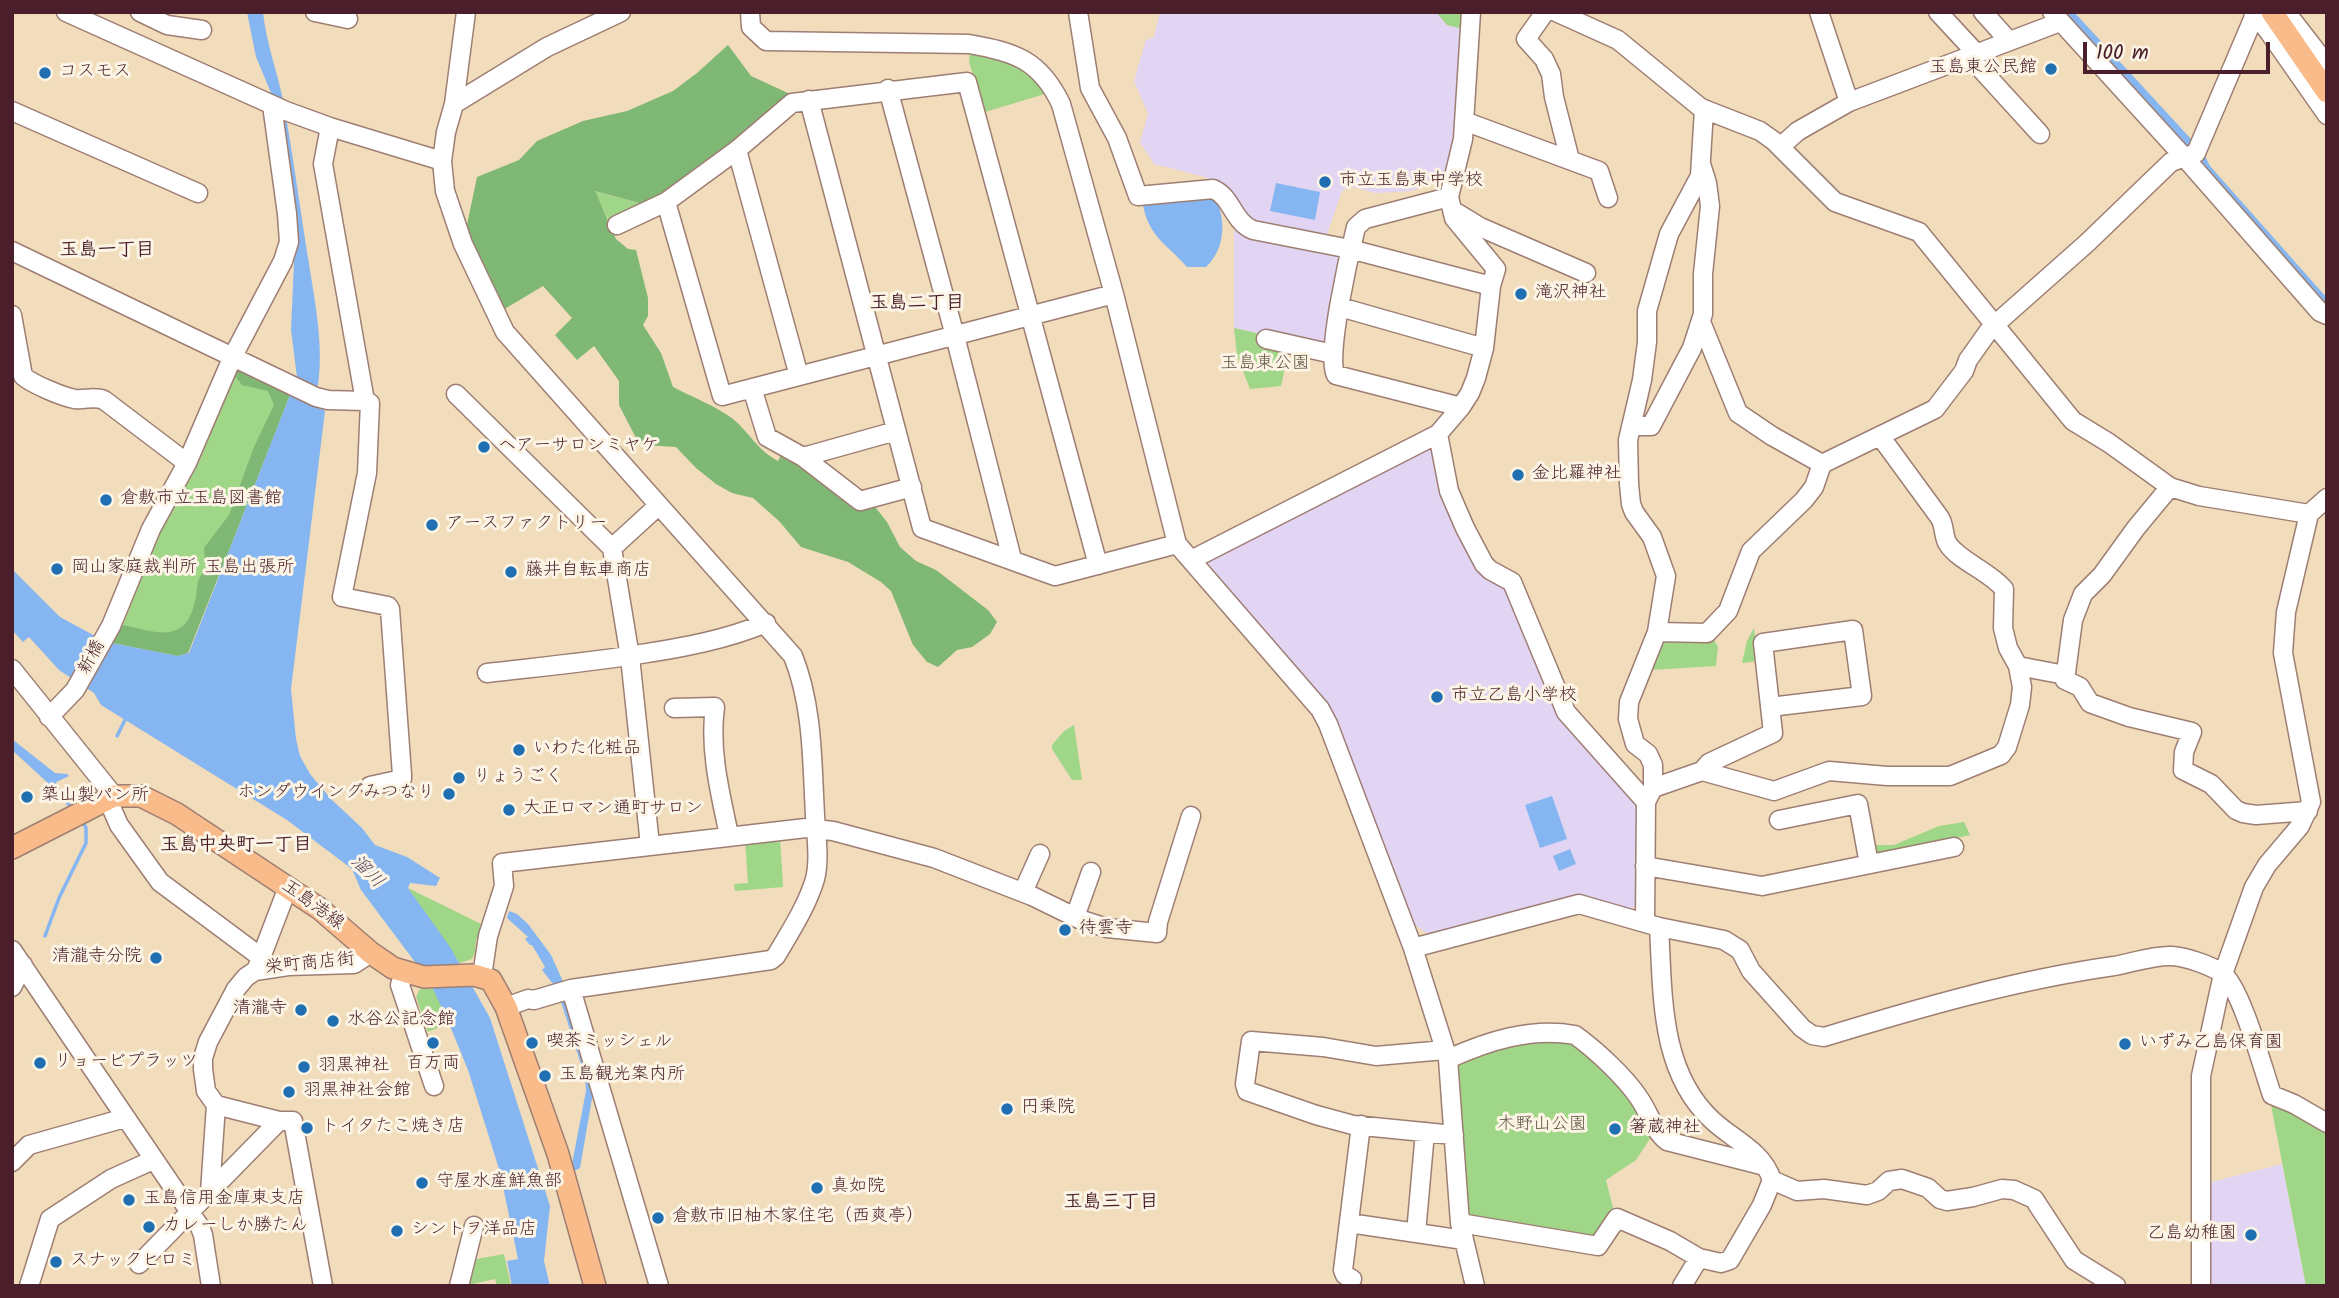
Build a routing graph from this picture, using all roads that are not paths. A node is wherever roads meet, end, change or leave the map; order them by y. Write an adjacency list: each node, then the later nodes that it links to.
1 (66, 12): 27 (street)
2 (140, 12): 18 (street)
3 (315, 12): 17 (street)
4 (466, 12): 26 (street)
5 (621, 12): 26 (street)
6 (750, 12): 49 (street)
7 (1078, 12): 45 (street)
8 (1471, 12): 31 (street)
9 (1545, 12): 38 (street)
10 (1556, 12): 28 (street)
11 (1819, 12): 25 (street)
12 (1938, 12): 20 (street)
13 (1983, 12): 19 (street)
14 (2286, 12): 21 (street)
15 (2259, 13): 23 (main road); 30 (street); 37 (street)
16 (2056, 17): 19 (street); 37 (street)
17 (348, 19)
18 (202, 30)
19 (2008, 41): 20 (street)
20 (1973, 55): 25 (street); 33 (street)
21 (2327, 65)
22 (888, 89): 24 (street); 52 (street); 56 (street)
23 (2327, 92)
24 (808, 100): 35 (street); 61 (street)
25 (1849, 102): 34 (street)
26 (454, 104): 39 (street)
27 (279, 108): 32 (street); 60 (street, 新橋)
28 (1704, 109): 34 (street); 36 (street)
29 (12, 111): 40 (street)
30 (2327, 115)
31 (1464, 121): 38 (street); 43 (street)
32 (330, 127): 39 (street); 60 (street)
33 (2040, 134)
34 (1780, 147): 55 (street)
35 (737, 150): 42 (street); 62 (street)
36 (1700, 157): 54 (street); 67 (street)
37 (2185, 158): 53 (street); 55 (street)
38 (1570, 160): 41 (street)
39 (442, 161): 77 (street)
40 (198, 193)
41 (1608, 198)
42 (666, 202): 44 (street); 63 (street)
43 (1450, 203): 45 (street); 47 (street); 48 (street)
44 (617, 225)
45 (1350, 249): 48 (street); 50 (street)
46 (12, 251): 60 (street)
47 (1586, 273)
48 (1491, 286): 58 (street)
49 (1114, 294): 52 (street); 79 (street)
50 (1340, 307): 58 (street); 59 (street)
51 (12, 315): 72 (street)
52 (1032, 315): 56 (street); 83 (street)
53 (2327, 315)
54 (1701, 322): 67 (street); 73 (street)
55 (1996, 325): 70 (street); 75 (street)
56 (955, 336): 61 (street); 81 (street)
57 (1266, 339): 59 (street)
58 (1484, 348): 66 (street)
59 (1333, 354): 66 (street)
60 (233, 356): 72 (street, 新橋)
61 (876, 356): 62 (street); 68 (street)
62 (799, 376): 63 (street)
63 (752, 388): 71 (street)
64 (456, 394): 80 (street)
65 (370, 403): 95 (street)
66 (1461, 407): 69 (street)
67 (1631, 426): 85 (street)
68 (896, 431): 71 (street); 74 (street)
69 (1438, 434): 82 (street); 96 (street)
70 (1880, 436): 73 (street); 87 (street)
71 (803, 457): 74 (street)
72 (187, 463): 93 (street, 新橋)
73 (1822, 464): 85 (street)
74 (912, 487): 81 (street)
75 (2171, 487): 78 (street); 90 (street)
76 (2327, 498): 78 (street)
77 (659, 505): 80 (street); 84 (street)
78 (2309, 514): 98 (street)
79 (1177, 544): 82 (street); 83 (street)
80 (611, 548): 86 (street)
81 (1012, 559): 83 (street)
82 (1191, 560): 114 (street)
83 (1098, 565)
84 (766, 623): 86 (street); 101 (street)
85 (1657, 632): 96 (street)
86 (630, 657): 89 (street); 103 (street)
87 (2018, 666): 90 (street); 94 (street)
88 (12, 669): 93 (street)
89 (487, 673)
90 (2066, 675): 98 (street)
91 (1770, 707): 91 (street); 94 (street)
92 (674, 708): 102 (street)
93 (48, 717): 97 (street)
94 (1702, 771): 96 (street)
95 (370, 786)
96 (1649, 794): 108 (street)
97 (111, 798): 105 (main road); 110 (main road, 玉島港線); 118 (street)
98 (2308, 811): 119 (street)
99 (1191, 816): 112 (street)
100 (1779, 820): 107 (street)
101 (816, 828): 102 (street); 111 (street); 123 (street)
102 (729, 835): 103 (street)
103 (650, 845): 121 (street)
104 (1954, 847): 107 (street)
105 (12, 848)
106 (1040, 854): 111 (street)
107 (1870, 864): 108 (street)
108 (1645, 866): 113 (street)
109 (1091, 872): 112 (street)
110 (288, 887): 116 (main road, 玉島港線); 118 (street)
111 (1023, 892): 112 (street)
112 (1075, 917)
113 (1652, 925): 114 (street); 119 (street); 136 (street)
114 (1413, 948): 125 (street)
115 (12, 950): 117 (street)
116 (371, 953): 118 (street, 栄町商店街); 120 (main road, 玉島港線)
117 (23, 965): 122 (street); 128 (street)
118 (258, 965): 127 (street, 栄町商店街)
119 (2223, 974): 130 (street); 155 (street)
120 (414, 975): 121 (main road); 126 (street)
121 (478, 975): 124 (main road)
122 (12, 987)
123 (564, 991): 124 (street); 151 (street)
124 (506, 1007): 150 (main road)
125 (1446, 1055): 131 (street); 133 (street); 136 (street)
126 (434, 1086)
127 (216, 1105): 129 (street); 137 (street)
128 (125, 1118): 134 (street); 135 (street)
129 (279, 1121): 137 (street); 148 (street)
130 (2327, 1123)
131 (1361, 1125): 132 (street); 139 (street)
132 (1425, 1132): 133 (street); 142 (street)
133 (1454, 1135): 141 (street)
134 (153, 1160): 138 (street); 146 (street)
135 (12, 1161)
136 (1769, 1173): 143 (street); 154 (street)
137 (210, 1192): 138 (street)
138 (185, 1220): 144 (street); 147 (street)
139 (1349, 1223): 142 (street); 145 (street)
140 (474, 1226): 149 (street)
141 (1462, 1231): 142 (street); 143 (street); 152 (street)
142 (1416, 1233)
143 (1699, 1258): 153 (street)
144 (139, 1264)
145 (1352, 1279)
146 (29, 1286)
147 (211, 1286)
148 (323, 1286)
149 (459, 1286)
150 (595, 1286)
151 (659, 1286)
152 (1475, 1286)
153 (1682, 1286)
154 (2116, 1286)
155 (2201, 1286)

